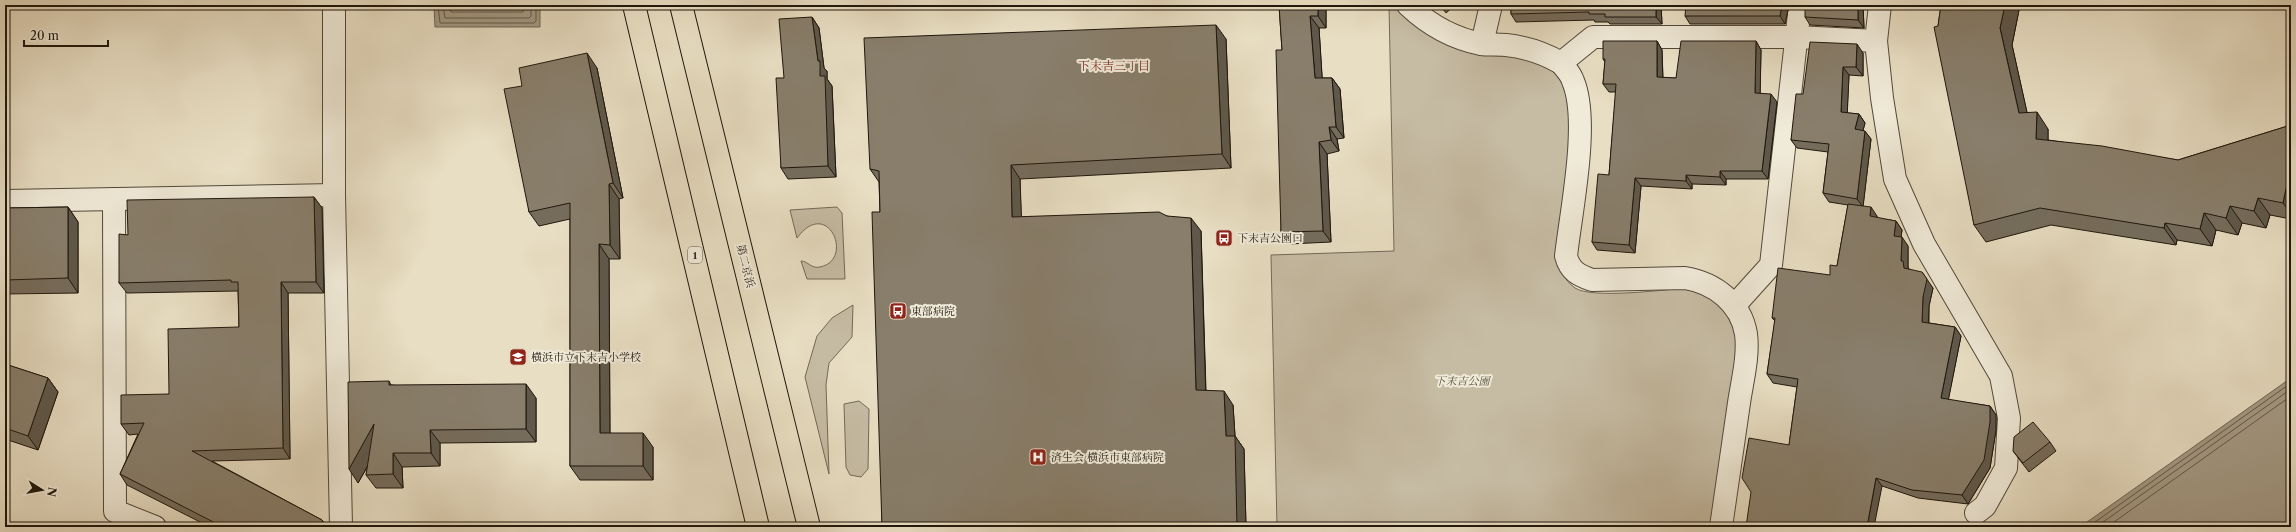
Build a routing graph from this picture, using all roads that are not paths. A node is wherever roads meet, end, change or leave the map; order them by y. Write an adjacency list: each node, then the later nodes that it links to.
1 (334, 5): 12 (street)
2 (634, 5): 19 (highway, 1)
3 (681, 5): 20 (highway, 第二京浜)
4 (1408, 5): 10 (street)
5 (1491, 5): 10 (street)
6 (1800, 5): 8 (street)
7 (1880, 5): 9 (street)
8 (1796, 37): 9 (street); 11 (street); 15 (street)
9 (1876, 41): 16 (street)
10 (1482, 44): 11 (street)
11 (1561, 63): 15 (street)
12 (334, 195): 13 (street); 18 (street)
13 (114, 199): 14 (street); 17 (street)
14 (5, 201)
15 (1734, 306): 21 (street)
16 (1976, 513)
17 (155, 527)
18 (341, 527)
19 (758, 527)
20 (809, 527)
21 (1721, 527)

